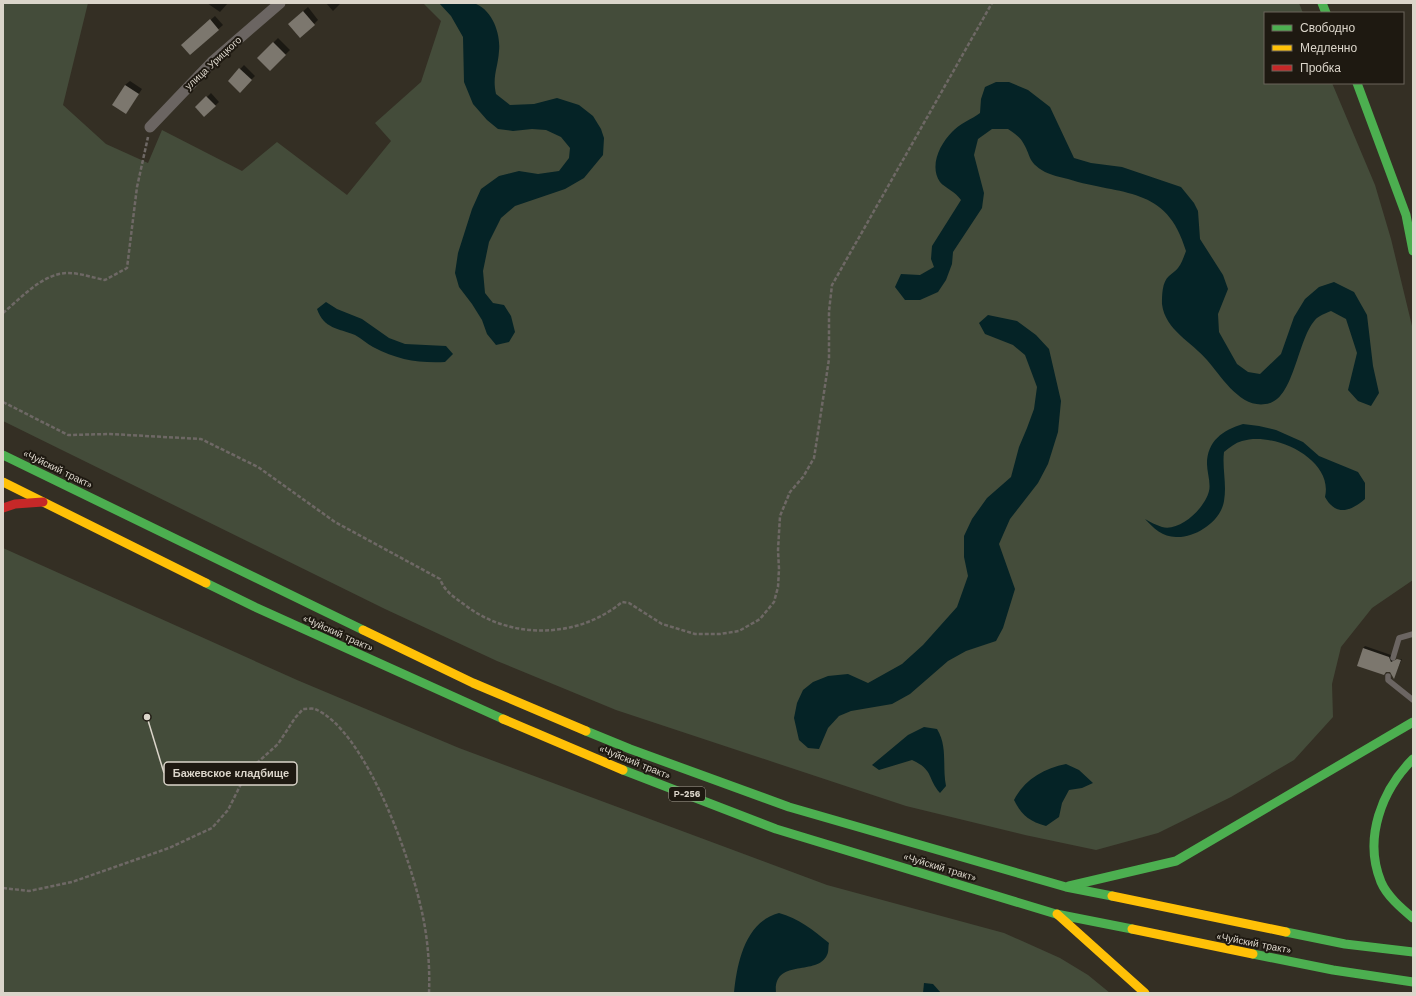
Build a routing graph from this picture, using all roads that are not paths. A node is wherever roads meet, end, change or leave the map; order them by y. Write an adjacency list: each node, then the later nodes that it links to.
1 (280, 3): 3 (street, улица Урицкого)
2 (1357, 84): 4 (main road)
3 (150, 127)
4 (1413, 251)
5 (3, 455): 15 (main road, «Чуйский тракт» / Р-256)
6 (3, 482): 7 (main road, «Чуйский тракт» / Р-256)
7 (44, 502): 8 (main road); 16 (main road, «Чуйский тракт» / Р-256)
8 (3, 508)
9 (1413, 634): 10 (lane)
10 (1393, 658)
11 (1388, 676): 12 (lane)
12 (1413, 700)
13 (1413, 722): 15 (main road)
14 (1413, 759): 17 (main road)
15 (1066, 887): 18 (main road, «Чуйский тракт» / Р-256)
16 (1056, 914): 19 (main road, «Чуйский тракт» / Р-256); 20 (main road)
17 (1413, 918)
18 (1413, 952)
19 (1413, 982)
20 (1145, 993)

